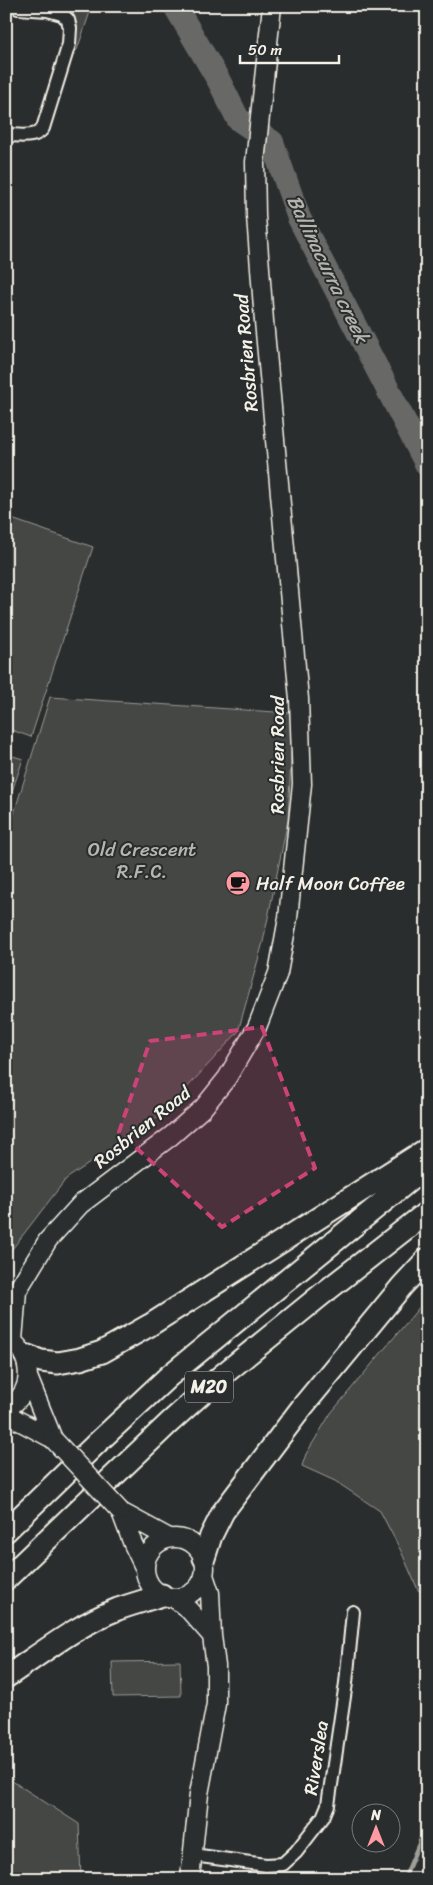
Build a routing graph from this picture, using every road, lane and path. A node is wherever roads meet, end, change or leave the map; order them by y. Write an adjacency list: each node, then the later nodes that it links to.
1 (272, 6): 8 (street, Rosbrien Road)
2 (14, 7): 3 (street)
3 (6, 135)
4 (427, 1149): 9 (highway)
5 (427, 1166): 15 (highway, M20)
6 (427, 1212): 19 (highway, M20)
7 (427, 1259): 17 (highway)
8 (12, 1298): 9 (street, Rosbrien Road)
9 (15, 1344): 10 (street, Rosbrien Road)
10 (28, 1377): 11 (street); 13 (street, Rosbrien Road)
11 (6, 1408)
12 (6, 1414): 13 (street)
13 (53, 1439): 14 (street, bridge)
14 (121, 1512): 16 (street); 18 (street)
15 (6, 1532)
16 (169, 1538): 17 (street); 18 (street)
17 (204, 1567): 20 (street); 22 (street)
18 (144, 1568): 20 (street)
19 (6, 1579)
20 (168, 1597): 22 (street); 23 (highway)
21 (353, 1612): 24 (street, Riverslea)
22 (212, 1636): 24 (street)
23 (6, 1677)
24 (193, 1855): 25 (street)
25 (190, 1879)

